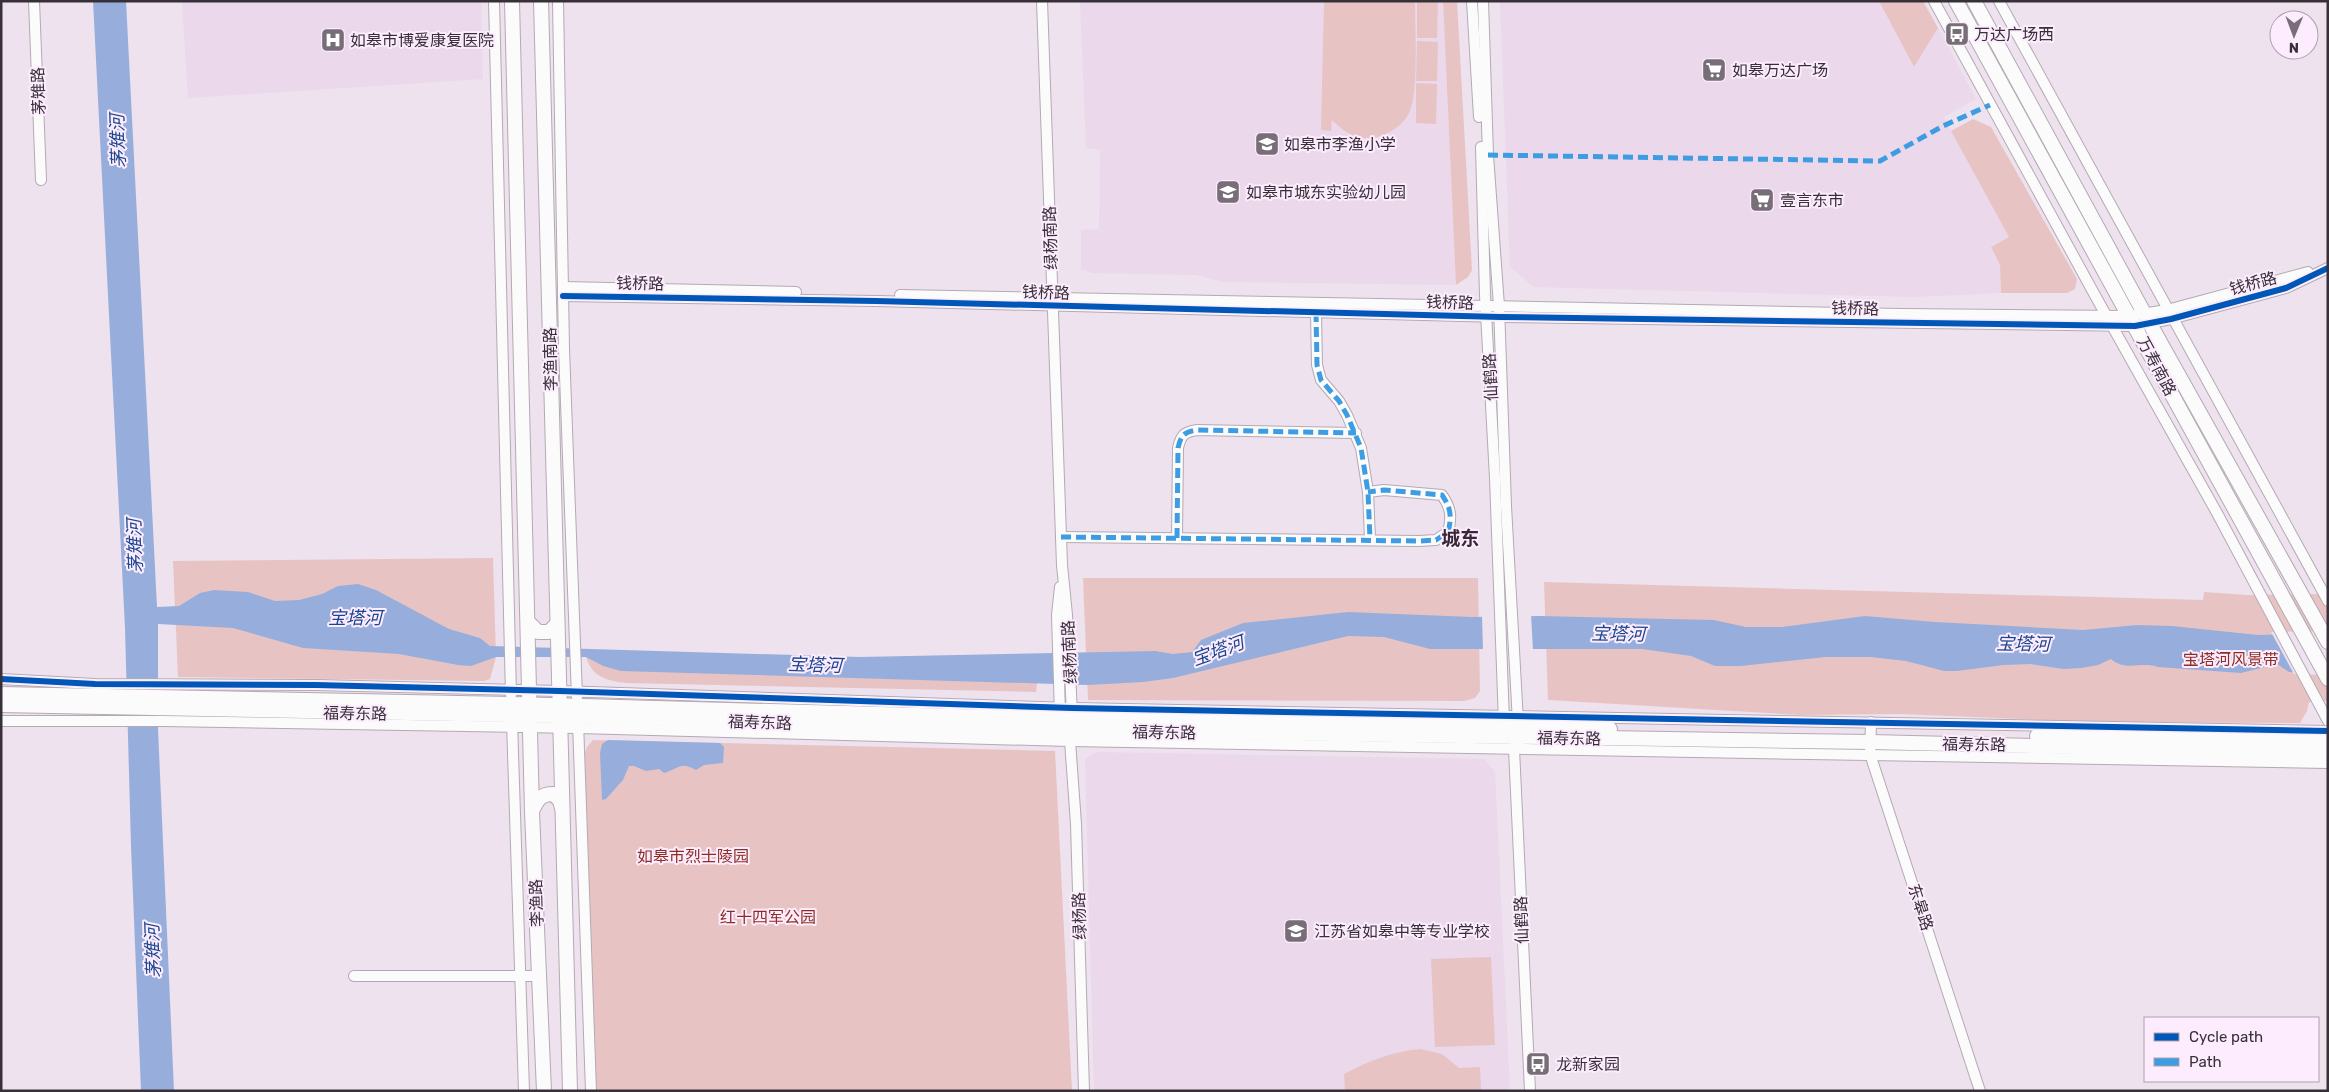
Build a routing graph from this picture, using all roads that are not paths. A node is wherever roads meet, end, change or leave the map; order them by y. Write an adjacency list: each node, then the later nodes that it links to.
1 (34, 1): 13 (street, 茅雉路)
2 (494, 1): 40 (street)
3 (512, 1): 31 (main road, 李渔南路)
4 (541, 1): 32 (main road, 李渔南路)
5 (558, 1): 15 (street)
6 (1042, 1): 16 (street, 绿杨南路)
7 (1472, 1): 17 (street, 仙鹤路)
8 (1483, 1): 19 (street, 仙鹤路)
9 (1934, 1): 22 (street)
10 (1956, 1): 23 (main road, 万寿南路)
11 (1974, 1): 21 (main road, 万寿南路)
12 (1999, 1): 20 (street)
13 (41, 180)
14 (2328, 267): 20 (street, 钱桥路)
15 (563, 292): 16 (street, 钱桥路); 43 (street)
16 (1052, 302): 17 (street, 钱桥路); 18 (street, 钱桥路); 26 (street, 绿杨南路)
17 (1486, 311): 18 (street, 钱桥路); 19 (street, 钱桥路); 47 (street, 仙鹤路)
18 (1316, 312): 24 (street)
19 (1500, 312): 22 (street, 钱桥路); 47 (street, 仙鹤路)
20 (2169, 314): 21 (street, 钱桥路); 29 (street)
21 (2147, 319): 23 (street, 钱桥路); 33 (main road, 万寿南路)
22 (2110, 320): 23 (street, 钱桥路); 46 (street)
23 (2132, 321): 35 (main road, 万寿南路)
24 (1356, 433): 25 (street); 27 (street)
25 (1368, 492): 28 (street); 28 (street)
26 (1061, 537): 27 (street); 30 (street, 绿杨南路)
27 (1177, 538): 28 (street)
28 (1370, 540)
29 (2328, 601)
30 (1062, 615): 44 (street, 绿杨南路); 44 (street, 绿杨南路)
31 (529, 623): 32 (main road); 41 (main road, 李渔南路)
32 (557, 624): 42 (main road, 李渔南路)
33 (2328, 642)
34 (1, 679): 37 (street)
35 (2328, 679)
36 (1, 694): 37 (main road, 福寿东路)
37 (121, 702): 38 (main road, 福寿东路); 38 (street); 39 (main road, 福寿东路); 45 (street)
38 (163, 703): 40 (main road, 福寿东路); 40 (street)
39 (1, 705)
40 (512, 709): 41 (main road, 福寿东路); 41 (street); 56 (street)
41 (531, 710): 42 (main road, 福寿东路); 42 (street); 53 (main road, 李渔路)
42 (560, 710): 43 (main road, 福寿东路); 43 (street); 54 (main road, 李渔路)
43 (578, 711): 44 (main road, 福寿东路); 44 (street); 61 (street)
44 (1066, 719): 47 (main road, 福寿东路); 47 (street); 62 (street, 绿杨路)
45 (1, 721)
46 (2328, 721)
47 (1511, 730): 49 (main road, 福寿东路); 49 (street); 63 (street, 仙鹤路)
48 (2328, 730): 49 (street)
49 (1870, 738): 50 (main road, 福寿东路); 51 (main road, 福寿东路); 52 (street); 64 (street, 东皋路)
50 (2328, 742)
51 (2328, 753)
52 (2328, 763)
53 (532, 812): 54 (main road); 57 (main road, 李渔路)
54 (563, 814): 60 (main road, 李渔路)
55 (354, 976): 56 (street)
56 (521, 976): 57 (street); 58 (street)
57 (539, 976): 59 (main road, 李渔路)
58 (524, 1091)
59 (544, 1091)
60 (570, 1091)
61 (591, 1091)
62 (1084, 1091)
63 (1530, 1091)
64 (1980, 1091)

